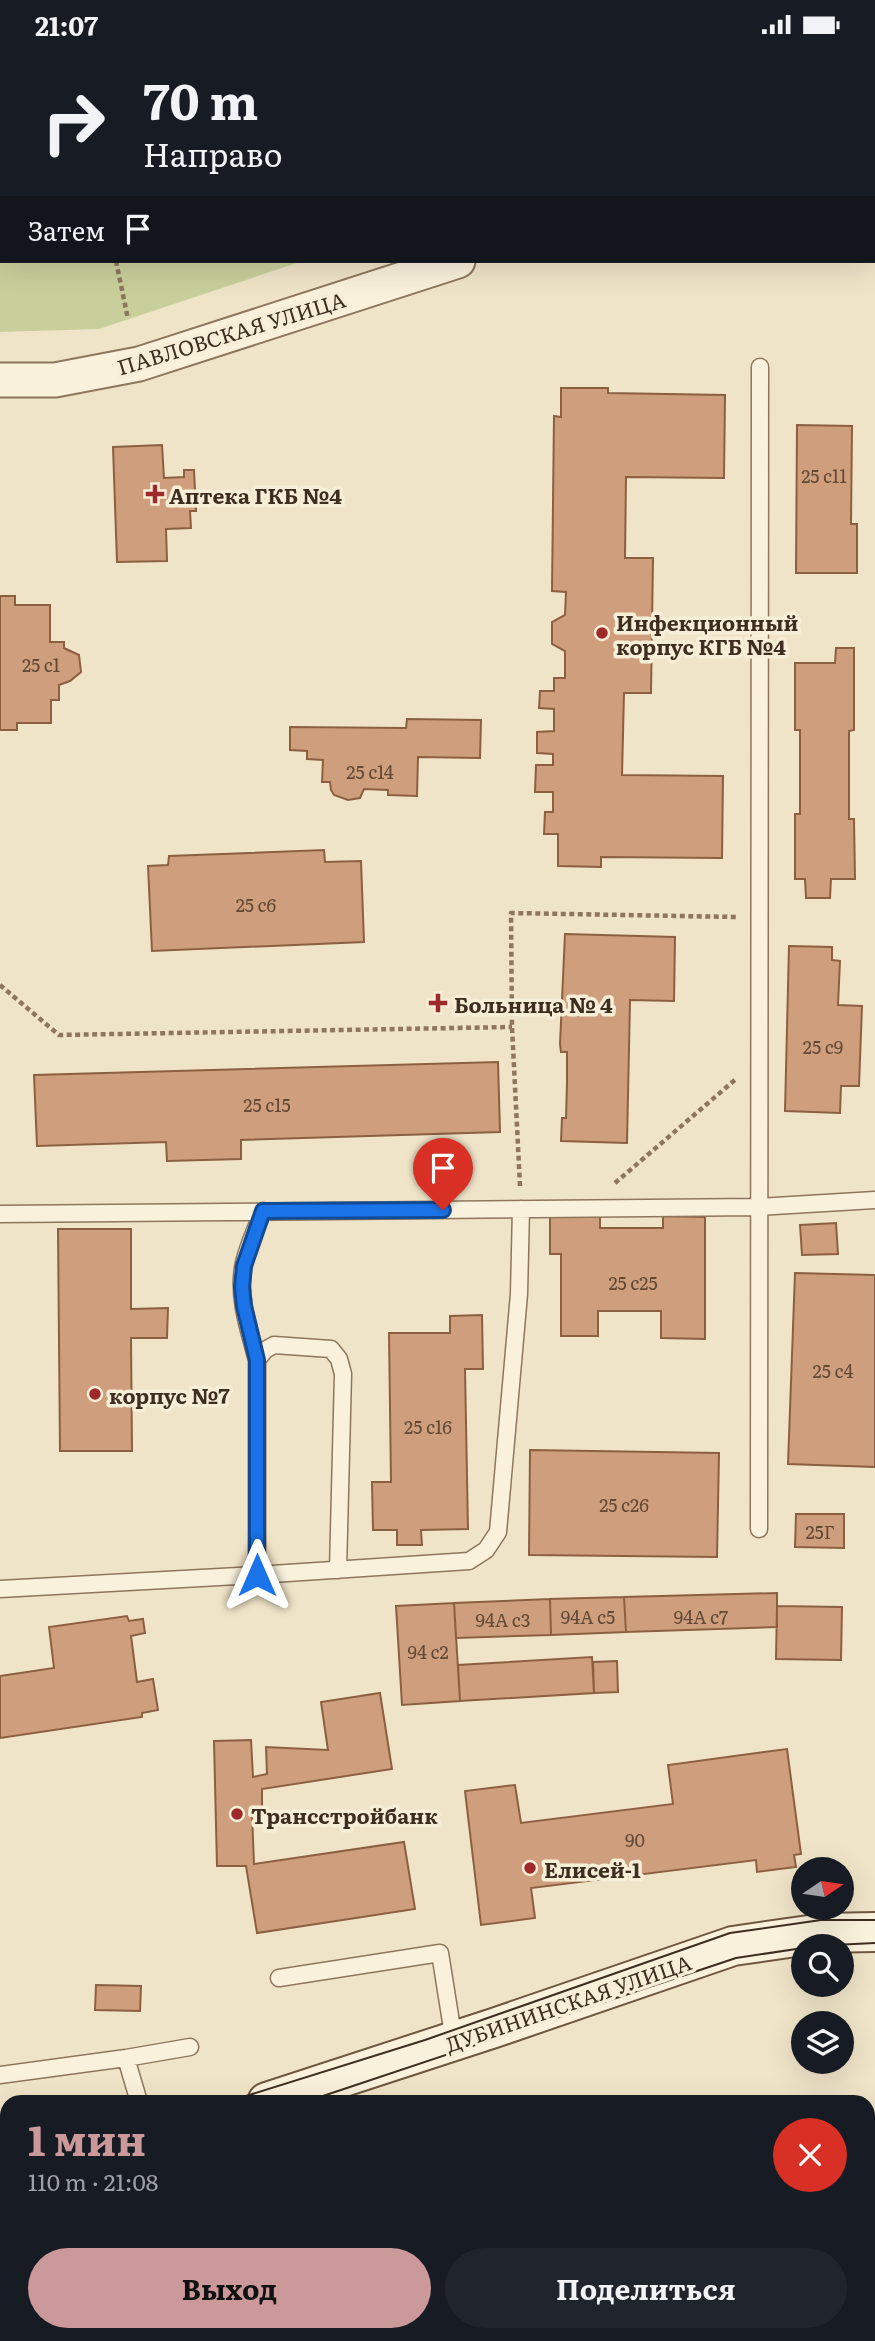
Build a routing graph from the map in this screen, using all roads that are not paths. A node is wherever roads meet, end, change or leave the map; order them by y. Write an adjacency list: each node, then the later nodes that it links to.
1 (452, 263): 3 (street, ПАВЛОВСКАЯ УЛИЦА)
2 (760, 367): 5 (lane)
3 (0, 380)
4 (875, 1200): 5 (lane)
5 (759, 1207): 6 (lane); 10 (lane)
6 (521, 1209): 7 (lane); 11 (lane)
7 (263, 1211): 8 (lane); 9 (lane)
8 (0, 1214)
9 (257, 1360): 11 (lane); 12 (lane)
10 (759, 1528)
11 (338, 1570): 12 (lane)
12 (257, 1575): 13 (lane)
13 (0, 1589)
14 (875, 1932): 16 (main road, ДУБИНИНСКАЯ УЛИЦА)
15 (279, 1978): 16 (lane)
16 (454, 2041): 21 (main road, ДУБИНИНСКАЯ УЛИЦА)
17 (190, 2047): 18 (lane)
18 (126, 2058): 19 (lane); 20 (lane)
19 (0, 2075)
20 (137, 2095)
21 (288, 2095)

